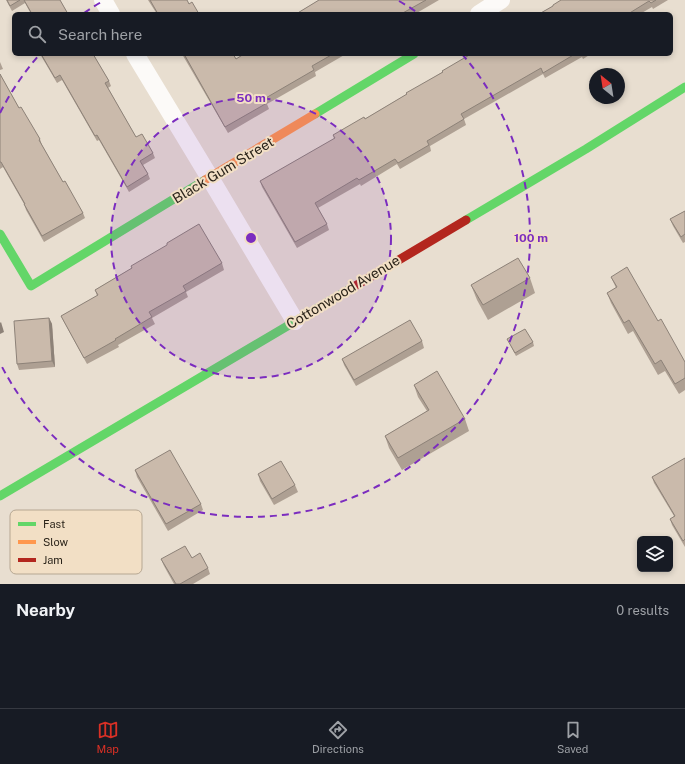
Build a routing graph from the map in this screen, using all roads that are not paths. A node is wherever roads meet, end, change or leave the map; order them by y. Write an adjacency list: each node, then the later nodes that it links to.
1 (103, 0): 3 (street)
2 (501, 0): 4 (street)
3 (110, 12)
4 (482, 12)
5 (136, 56): 8 (street)
6 (411, 56): 8 (street, Black Gum Street)
7 (685, 87): 10 (street, Cottonwood Avenue)
8 (210, 178): 9 (street, Black Gum Street); 10 (street)
9 (0, 234)
10 (295, 321): 11 (street, Cottonwood Avenue)
11 (0, 496)

